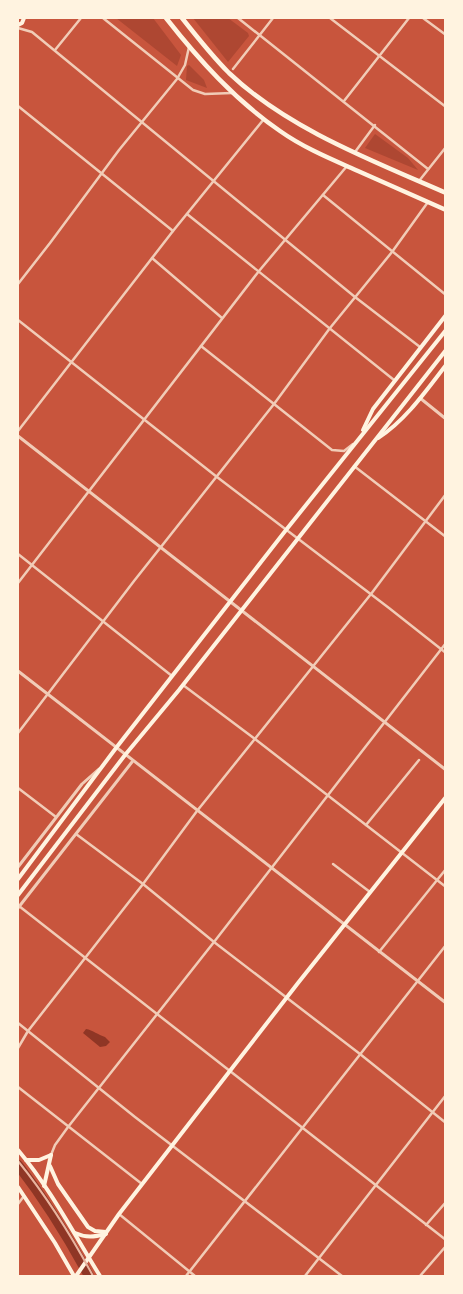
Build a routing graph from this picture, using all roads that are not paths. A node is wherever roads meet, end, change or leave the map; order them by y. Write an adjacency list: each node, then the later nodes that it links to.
1 (24, 18): 11 (main road)
2 (81, 18): 15 (street)
3 (102, 18): 18 (street)
4 (166, 18): 14 (highway)
5 (182, 18): 27 (highway)
6 (238, 18): 12 (street)
7 (273, 18): 12 (street)
8 (330, 18): 16 (street)
9 (409, 18): 16 (street)
10 (423, 18): 13 (street)
11 (18, 27): 15 (street)
12 (260, 34): 17 (street); 20 (street)
13 (446, 35)
14 (189, 46): 18 (street); 19 (highway)
15 (55, 50): 24 (street)
16 (379, 56): 20 (street); 22 (street)
17 (233, 69)
18 (177, 79): 19 (street); 24 (street)
19 (234, 93): 23 (highway)
20 (344, 101): 25 (street)
21 (18, 106): 30 (street)
22 (446, 107)
23 (264, 119): 28 (highway); 31 (street)
24 (140, 122): 30 (street); 31 (street)
25 (375, 124): 27 (street); 29 (street)
26 (446, 146): 29 (street)
27 (355, 152): 32 (highway)
28 (347, 166): 34 (street); 35 (highway)
29 (428, 168): 32 (street)
30 (101, 174): 38 (street); 43 (street)
31 (214, 180): 37 (street); 39 (street)
32 (419, 181): 33 (highway)
33 (446, 192)
34 (322, 195): 39 (street); 40 (street)
35 (428, 202): 36 (highway); 40 (street)
36 (446, 210)
37 (187, 214): 38 (street); 42 (street)
38 (173, 231): 41 (street)
39 (285, 239): 42 (street); 45 (street)
40 (392, 252): 44 (street); 45 (street)
41 (152, 258): 47 (street); 54 (street)
42 (259, 271): 47 (street); 49 (street)
43 (18, 284)
44 (446, 295)
45 (355, 297): 49 (street); 52 (street)
46 (446, 315): 52 (main road)
47 (222, 318): 51 (street)
48 (18, 320): 54 (street)
49 (330, 328): 56 (street); 58 (street)
50 (446, 330): 63 (main road)
51 (201, 346): 58 (street); 60 (street)
52 (420, 347): 56 (main road)
53 (446, 350): 64 (main road)
54 (71, 362): 60 (street); 61 (street)
55 (446, 365): 57 (main road)
56 (394, 380): 63 (main road)
57 (420, 398): 59 (street); 64 (main road)
58 (274, 404): 65 (street); 67 (street)
59 (446, 418)
60 (145, 420): 67 (street); 68 (street)
61 (18, 431)
62 (18, 436): 68 (street)
63 (360, 437): 65 (main road)
64 (376, 439): 66 (main road)
65 (355, 444): 71 (main road)
66 (354, 466): 70 (street); 73 (main road)
67 (217, 477): 71 (street); 74 (street)
68 (88, 492): 74 (street); 76 (street)
69 (446, 494): 70 (street)
70 (425, 520): 72 (street); 78 (street)
71 (286, 530): 73 (street); 79 (main road)
72 (446, 537)
73 (297, 538): 78 (street); 80 (main road)
74 (160, 548): 79 (street); 81 (street)
75 (18, 554): 76 (street)
76 (31, 565): 77 (street); 81 (street)
77 (18, 583)
78 (371, 594): 83 (street); 85 (street)
79 (230, 602): 80 (street); 87 (main road)
80 (241, 611): 85 (street); 88 (main road)
81 (103, 622): 87 (street); 89 (street)
82 (446, 642): 83 (street)
83 (440, 649): 84 (street); 90 (street)
84 (446, 653)
85 (314, 668): 90 (street); 92 (street)
86 (18, 671): 89 (street)
87 (172, 676): 93 (main road)
88 (183, 685): 92 (street); 94 (main road)
89 (47, 695): 91 (street); 93 (street)
90 (385, 722): 98 (street); 100 (street)
91 (18, 733)
92 (255, 739): 100 (street); 102 (street)
93 (116, 748): 94 (street); 97 (main road)
94 (125, 755): 96 (street); 116 (main road)
95 (420, 760): 104 (street)
96 (132, 762): 102 (street); 105 (street)
97 (101, 768): 103 (street); 111 (main road)
98 (446, 770)
99 (18, 788): 103 (street)
100 (326, 795): 104 (street); 109 (street)
101 (446, 797): 106 (main road)
102 (197, 811): 109 (street); 113 (street)
103 (56, 817): 108 (street)
104 (366, 825): 106 (street)
105 (75, 833): 113 (street); 117 (street)
106 (401, 852): 112 (street); 115 (main road)
107 (333, 864): 115 (street)
108 (18, 867)
109 (271, 869): 118 (street); 119 (street)
110 (446, 869): 112 (street)
111 (18, 879)
112 (437, 880): 114 (street); 121 (street)
113 (143, 884): 119 (street); 122 (street)
114 (446, 887)
115 (370, 892): 118 (main road)
116 (18, 895)
117 (18, 907): 122 (street)
118 (344, 925): 121 (street); 124 (main road)
119 (214, 942): 124 (street); 126 (street)
120 (446, 945): 123 (street)
121 (379, 952): 123 (street)
122 (84, 958): 126 (street); 128 (street)
123 (417, 981): 125 (street); 130 (street)
124 (287, 998): 130 (street); 131 (main road)
125 (446, 1003)
126 (156, 1014): 131 (street); 133 (street)
127 (18, 1023): 128 (street)
128 (28, 1031): 129 (street); 133 (street)
129 (18, 1048)
130 (360, 1054): 135 (street); 138 (street)
131 (230, 1071): 138 (street); 139 (main road)
132 (18, 1087): 137 (street)
133 (98, 1088): 137 (street); 139 (street)
134 (446, 1095): 135 (street)
135 (432, 1112): 136 (street); 145 (street)
136 (446, 1123)
137 (68, 1127): 141 (street); 144 (street)
138 (303, 1128): 145 (street); 149 (street)
139 (172, 1145): 144 (main road); 149 (street)
140 (18, 1150): 142 (main road)
141 (51, 1155): 142 (main road); 143 (main road)
142 (26, 1160): 146 (main road)
143 (50, 1166): 146 (main road); 155 (main road)
144 (142, 1184): 152 (main road)
145 (376, 1185): 153 (street); 159 (street)
146 (44, 1186): 154 (main road)
147 (18, 1187): 148 (main road)
148 (24, 1196): 151 (street); 161 (main road)
149 (244, 1201): 159 (street); 160 (street)
150 (446, 1202): 153 (street)
151 (18, 1204)
152 (119, 1214): 155 (main road); 160 (street)
153 (426, 1225): 156 (street)
154 (75, 1232): 155 (main road); 158 (main road)
155 (106, 1233): 158 (main road)
156 (446, 1240)
157 (446, 1246): 167 (street)
158 (88, 1259): 161 (main road); 162 (main road)
159 (319, 1259): 165 (street); 166 (street)
160 (190, 1272): 163 (street); 164 (street)
161 (76, 1275)
162 (100, 1276)
163 (186, 1276)
164 (195, 1276)
165 (306, 1276)
166 (342, 1276)
167 (420, 1276)

